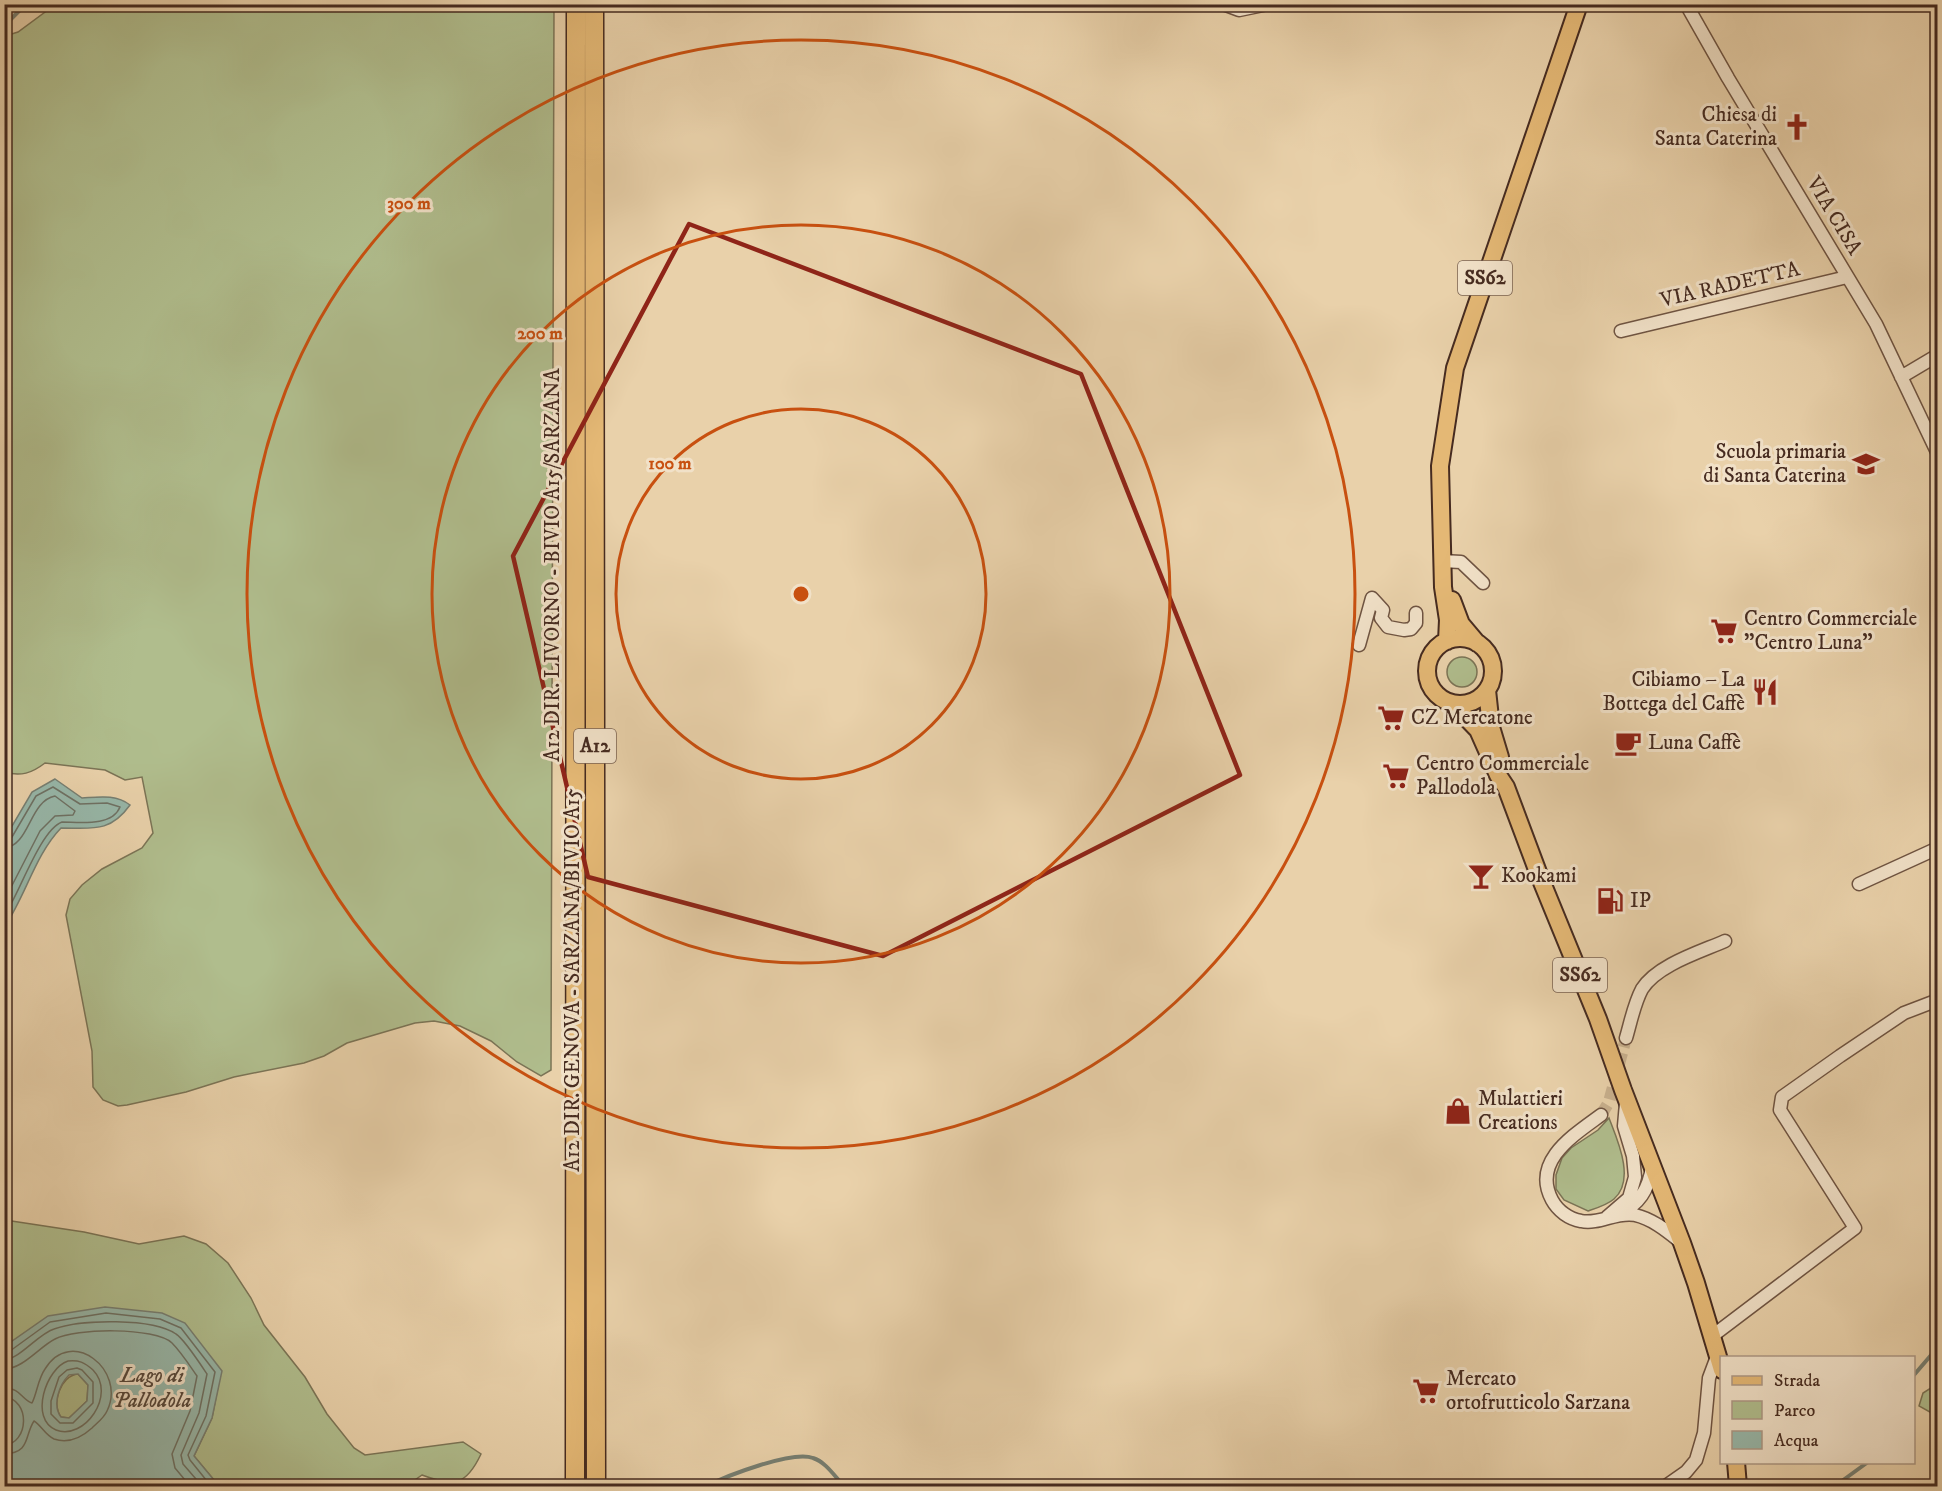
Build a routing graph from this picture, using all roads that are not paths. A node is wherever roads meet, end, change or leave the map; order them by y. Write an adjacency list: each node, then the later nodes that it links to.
1 (576, 4): 34 (highway, A12 DIR. LIVORNO - BIVIO A15/SARZANA / A12)
2 (594, 4): 35 (highway, A12 DIR. GENOVA - SARZANA/BIVIO A15 / A12)
3 (1224, 4): 4 (street)
4 (1268, 4)
5 (1686, 4): 7 (street, VIA CISA)
6 (1579, 5): 12 (main road, SS62)
7 (1847, 277): 8 (street, VIA RADETTA); 10 (street, VIA CISA)
8 (1622, 331)
9 (1938, 355): 10 (street)
10 (1901, 377): 11 (street, VIA CISA)
11 (1938, 454)
12 (1442, 561): 13 (street); 15 (main road, SS62); 16 (main road, SS62)
13 (1483, 583)
14 (1416, 613): 17 (street)
15 (1447, 641): 16 (main road); 19 (main road, SS62)
16 (1477, 643): 18 (main road, SS62)
17 (1359, 645)
18 (1487, 690): 19 (main road); 20 (main road, SS62)
19 (1452, 703): 20 (main road, SS62)
20 (1506, 787): 26 (main road, SS62)
21 (1938, 848): 22 (street)
22 (1859, 884)
23 (1725, 941): 25 (street)
24 (1938, 1000): 31 (street)
25 (1626, 1038)
26 (1627, 1101): 28 (main road, SS62); 29 (street)
27 (1601, 1115): 29 (street)
28 (1652, 1164): 29 (street); 30 (main road, SS62)
29 (1606, 1218): 30 (street)
30 (1682, 1243): 31 (main road, SS62)
31 (1711, 1337): 32 (main road, SS62)
32 (1720, 1362): 36 (street)
33 (1736, 1464): 37 (main road)
34 (575, 1486)
35 (596, 1486)
36 (1666, 1486)
37 (1738, 1486)

